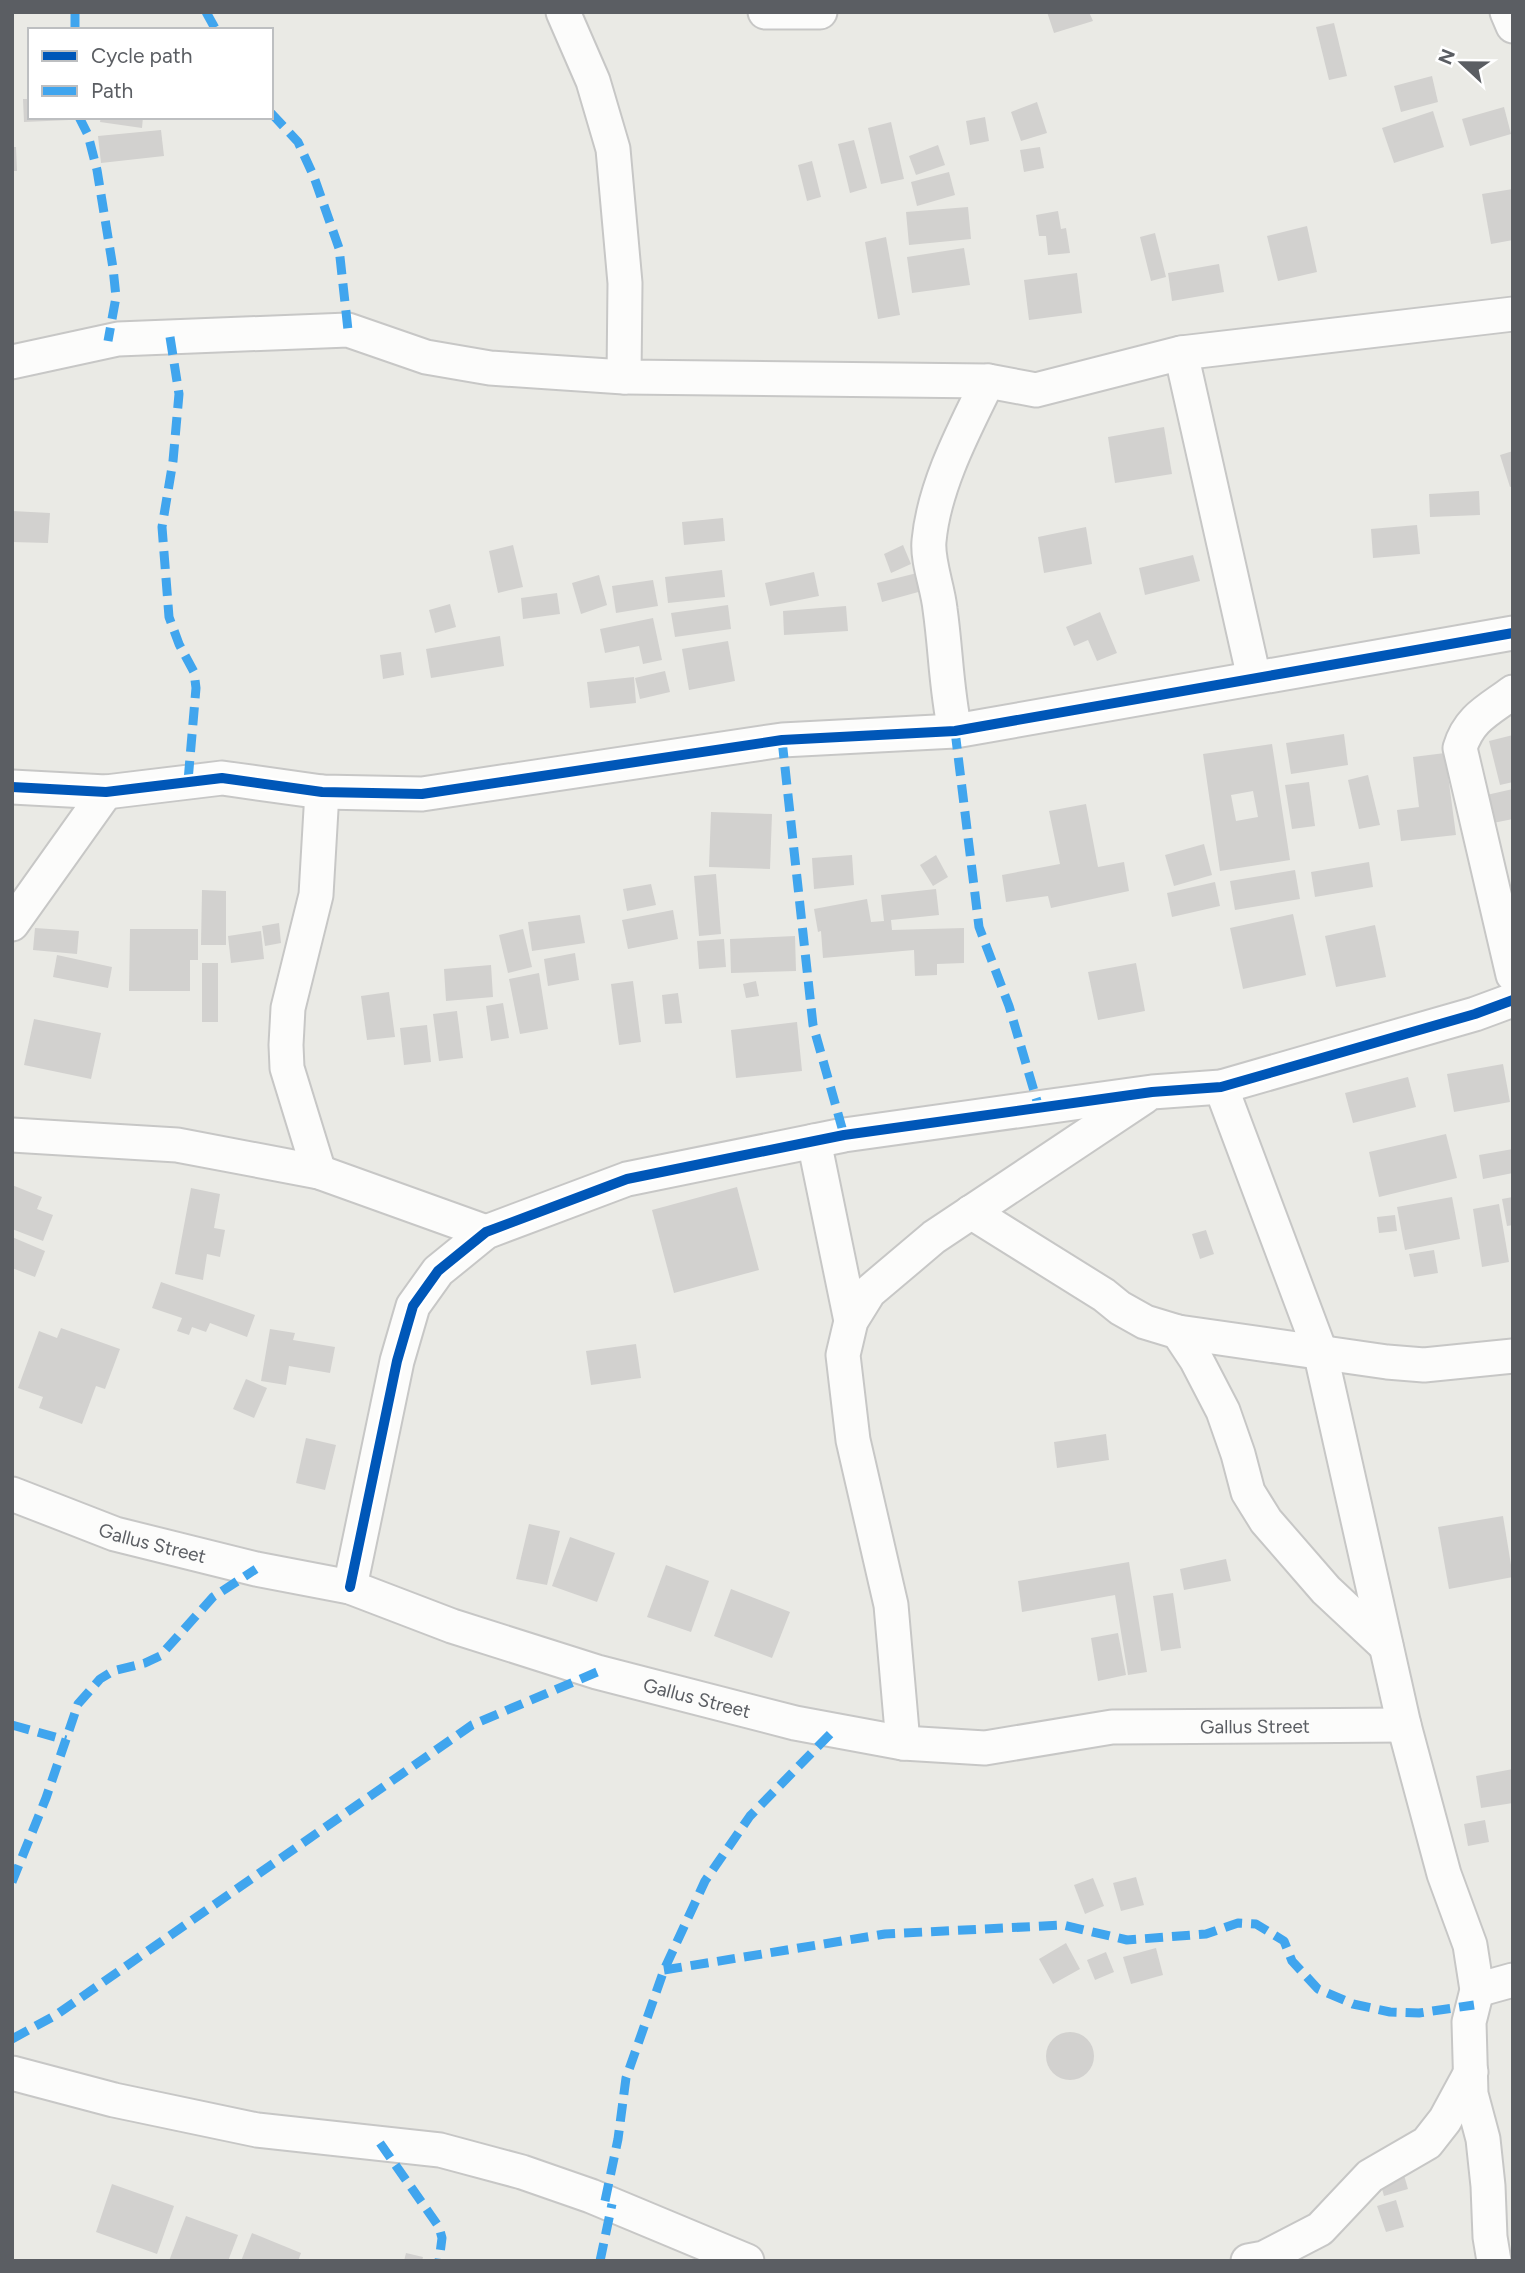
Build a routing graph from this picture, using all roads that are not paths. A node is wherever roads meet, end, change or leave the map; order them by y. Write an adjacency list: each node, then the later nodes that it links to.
1 (563, 12): 9 (street)
2 (765, 12): 3 (street)
3 (820, 12)
4 (1507, 12): 5 (street)
5 (1513, 26)
6 (1513, 314): 7 (street)
7 (1181, 353): 10 (street); 12 (street)
8 (12, 362): 9 (street)
9 (624, 377): 10 (street)
10 (988, 381): 14 (street)
11 (1513, 633): 12 (street)
12 (1254, 678): 14 (street)
13 (1513, 692): 20 (street)
14 (955, 731): 17 (street)
15 (12, 787): 16 (street)
16 (106, 792): 17 (street); 18 (street)
17 (322, 792): 26 (street)
18 (12, 923): 19 (street)
19 (12, 930)
20 (1513, 975)
21 (1513, 1000): 22 (street)
22 (1221, 1087): 23 (street); 31 (street)
23 (1152, 1091): 25 (street); 27 (street)
24 (12, 1135): 26 (street)
25 (814, 1142): 28 (street); 29 (street)
26 (319, 1172): 28 (street)
27 (971, 1212): 29 (street); 30 (street)
28 (486, 1232): 34 (street)
29 (851, 1321): 37 (street)
30 (1178, 1332): 31 (street); 35 (street)
31 (1320, 1351): 32 (street); 35 (street)
32 (1513, 1356)
33 (12, 1494): 34 (street, Gallus Street)
34 (350, 1587): 37 (street, Gallus Street)
35 (1386, 1646): 36 (street)
36 (1404, 1724): 37 (street, Gallus Street); 39 (street)
37 (903, 1744)
38 (1513, 1980): 39 (street)
39 (1477, 1990): 40 (street)
40 (1471, 2072): 43 (street); 44 (street)
41 (12, 2073): 42 (street)
42 (747, 2261)
43 (1248, 2261)
44 (1494, 2261)

